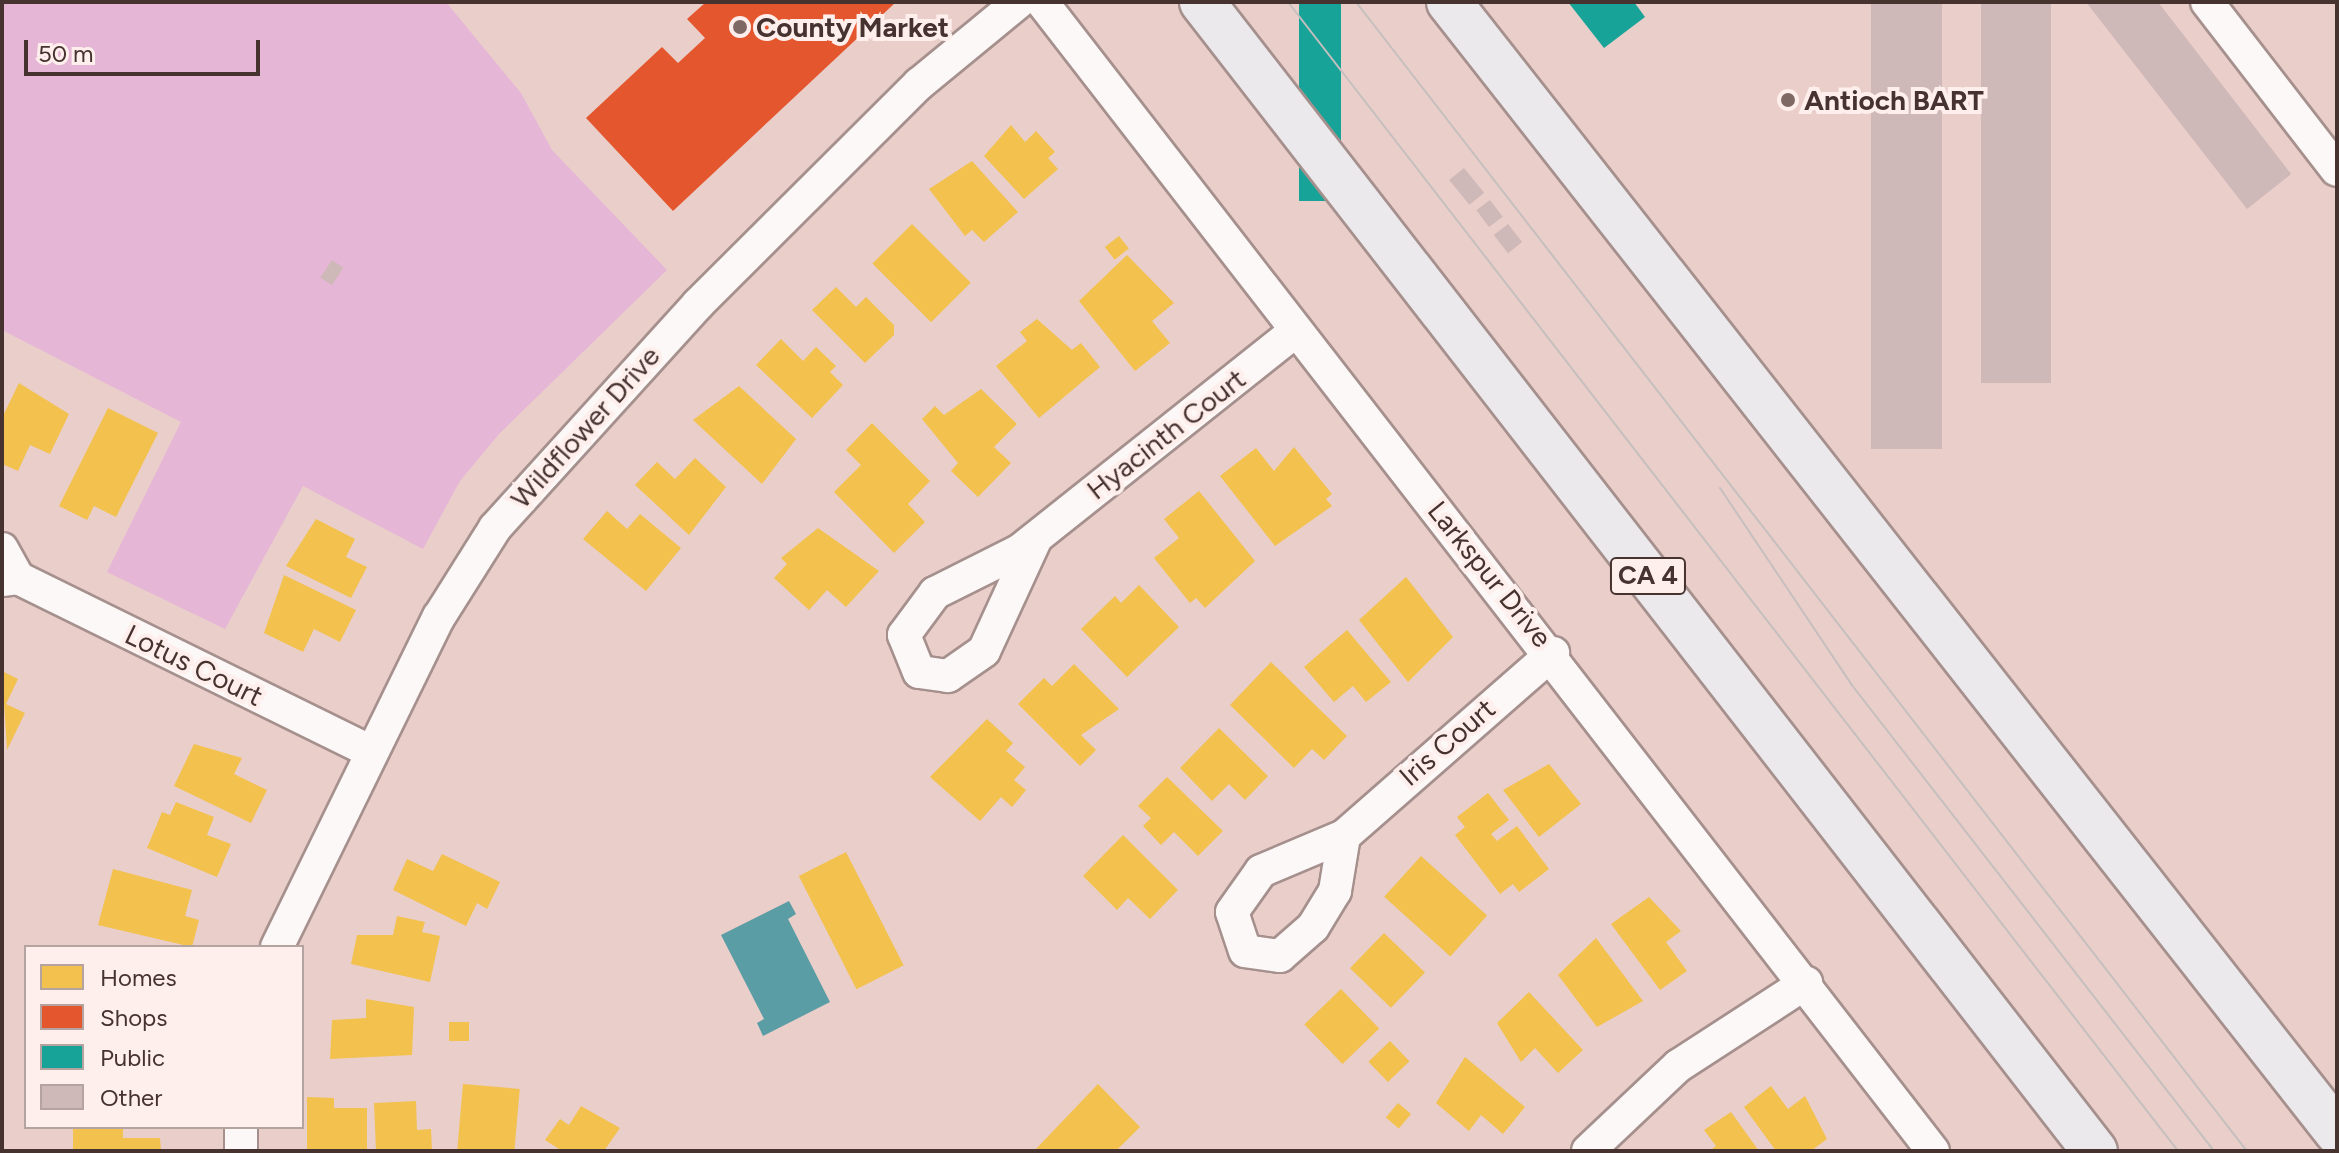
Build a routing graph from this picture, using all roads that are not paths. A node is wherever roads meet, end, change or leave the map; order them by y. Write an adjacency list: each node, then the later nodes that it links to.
1 (1019, 2): 12 (street, Wildflower Drive)
2 (1042, 2): 7 (street, Larkspur Drive)
3 (1202, 2): 21 (highway, CA 4)
4 (1449, 2): 17 (highway)
5 (2207, 2): 6 (street)
6 (2337, 170)
7 (1296, 331): 8 (street, Hyacinth Court); 11 (street, Larkspur Drive)
8 (1036, 538): 8 (street, Hyacinth Court)
9 (2, 549): 10 (street, Lotus Court)
10 (10, 579): 12 (street, Lotus Court)
11 (1553, 653): 13 (street, Iris Court); 15 (street, Larkspur Drive)
12 (371, 752): 14 (street, Wildflower Drive)
13 (1344, 836)
14 (278, 945)
15 (1806, 983): 19 (street); 20 (street, Larkspur Drive)
16 (241, 1129): 18 (street)
17 (2337, 1132)
18 (241, 1151)
19 (1588, 1151)
20 (1933, 1151)
21 (2095, 1151)

